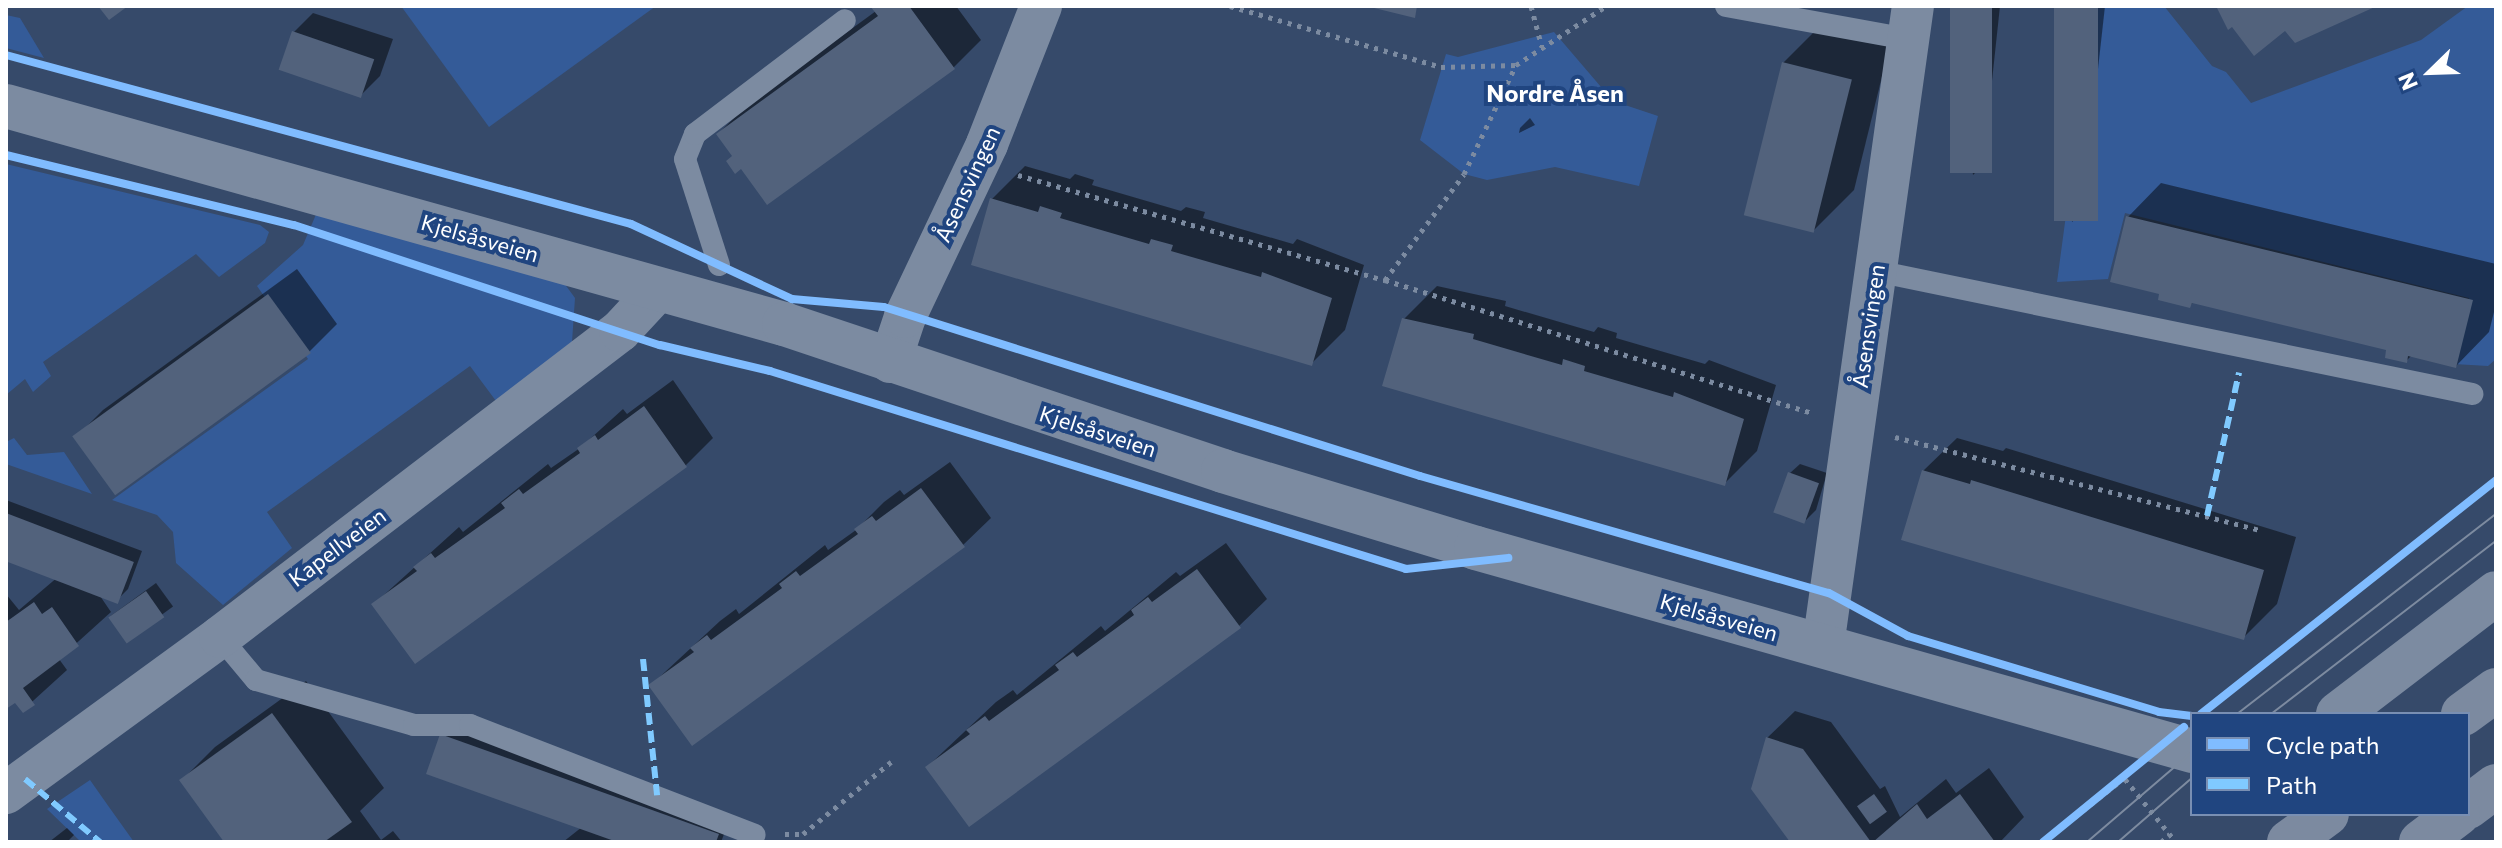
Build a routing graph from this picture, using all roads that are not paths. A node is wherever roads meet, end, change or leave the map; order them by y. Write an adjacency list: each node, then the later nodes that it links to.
1 (1041, 6): 9 (street, Åsensvingen)
2 (1726, 6): 4 (lane)
3 (845, 20): 6 (lane)
4 (1911, 22): 7 (street, Åsensvingen)
5 (6, 106): 8 (street, Kjelsåsveien)
6 (719, 265)
7 (1876, 271): 10 (lane); 13 (street, Åsensvingen)
8 (658, 290): 9 (street, Kjelsåsveien); 12 (street, Kapellveien)
9 (890, 362): 13 (street, Kjelsåsveien)
10 (2472, 394)
11 (2496, 593): 15 (street)
12 (220, 637): 19 (street, Kapellveien); 23 (lane)
13 (1823, 646): 17 (street, Kjelsåsveien)
14 (2496, 690): 16 (highway)
15 (2341, 712)
16 (2466, 712)
17 (2190, 750)
18 (2496, 786): 20 (highway)
19 (6, 793)
20 (2470, 806)
21 (2324, 816): 24 (highway)
22 (2455, 816): 25 (highway)
23 (755, 835)
24 (2289, 842)
25 (2421, 842)

